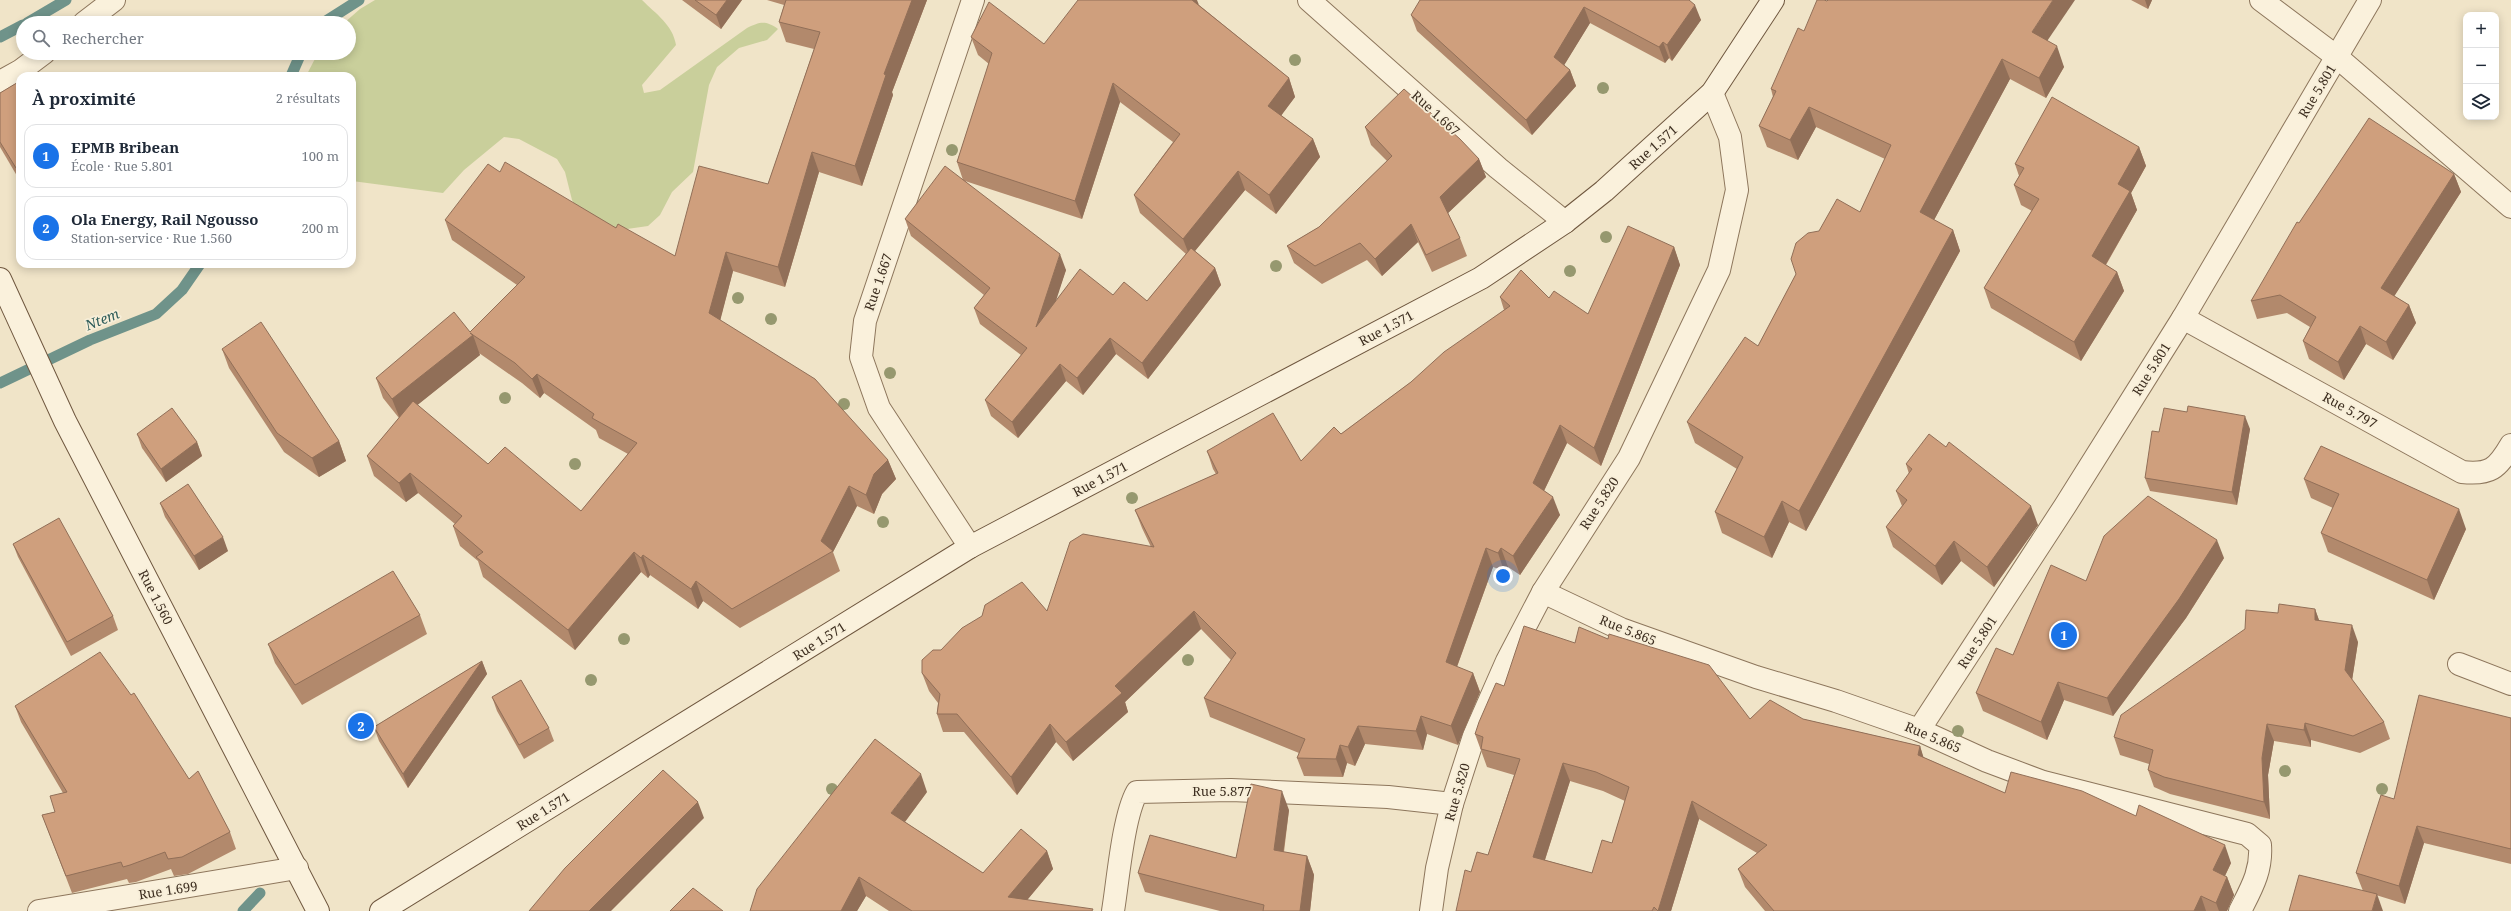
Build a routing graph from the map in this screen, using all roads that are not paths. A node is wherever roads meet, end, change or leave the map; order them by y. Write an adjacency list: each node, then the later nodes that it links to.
1 (114, 0): 7 (street)
2 (973, 0): 19 (street, Rue 1.667)
3 (1309, 0): 15 (street, Rue 1.667)
4 (1773, 0): 13 (street, Rue 1.571)
5 (2261, 0): 8 (street)
6 (2370, 0): 8 (street, Rue 5.801)
7 (93, 16)
8 (2337, 57): 14 (street); 17 (street, Rue 5.801)
9 (35, 60): 10 (street)
10 (18, 72)
11 (16, 73): 12 (street)
12 (0, 82)
13 (1712, 93): 15 (street, Rue 1.571); 20 (street, Rue 5.820)
14 (2511, 206)
15 (1565, 222): 19 (street, Rue 1.571)
16 (0, 279): 25 (street, Rue 1.560)
17 (2183, 318): 18 (street, Rue 5.797); 23 (street, Rue 5.801)
18 (2511, 446)
19 (970, 547): 28 (street, Rue 1.571)
20 (1543, 592): 23 (street, Rue 5.865); 24 (street, Rue 5.820)
21 (2460, 664): 22 (street)
22 (2511, 684)
23 (1920, 730): 31 (street, Rue 5.865)
24 (1452, 804): 29 (street, Rue 5.877); 30 (street, Rue 5.820)
25 (297, 868): 26 (street, Rue 1.699); 27 (street, Rue 1.560)
26 (39, 911)
27 (318, 911)
28 (381, 911)
29 (1113, 911)
30 (1431, 911)
31 (2240, 911)

